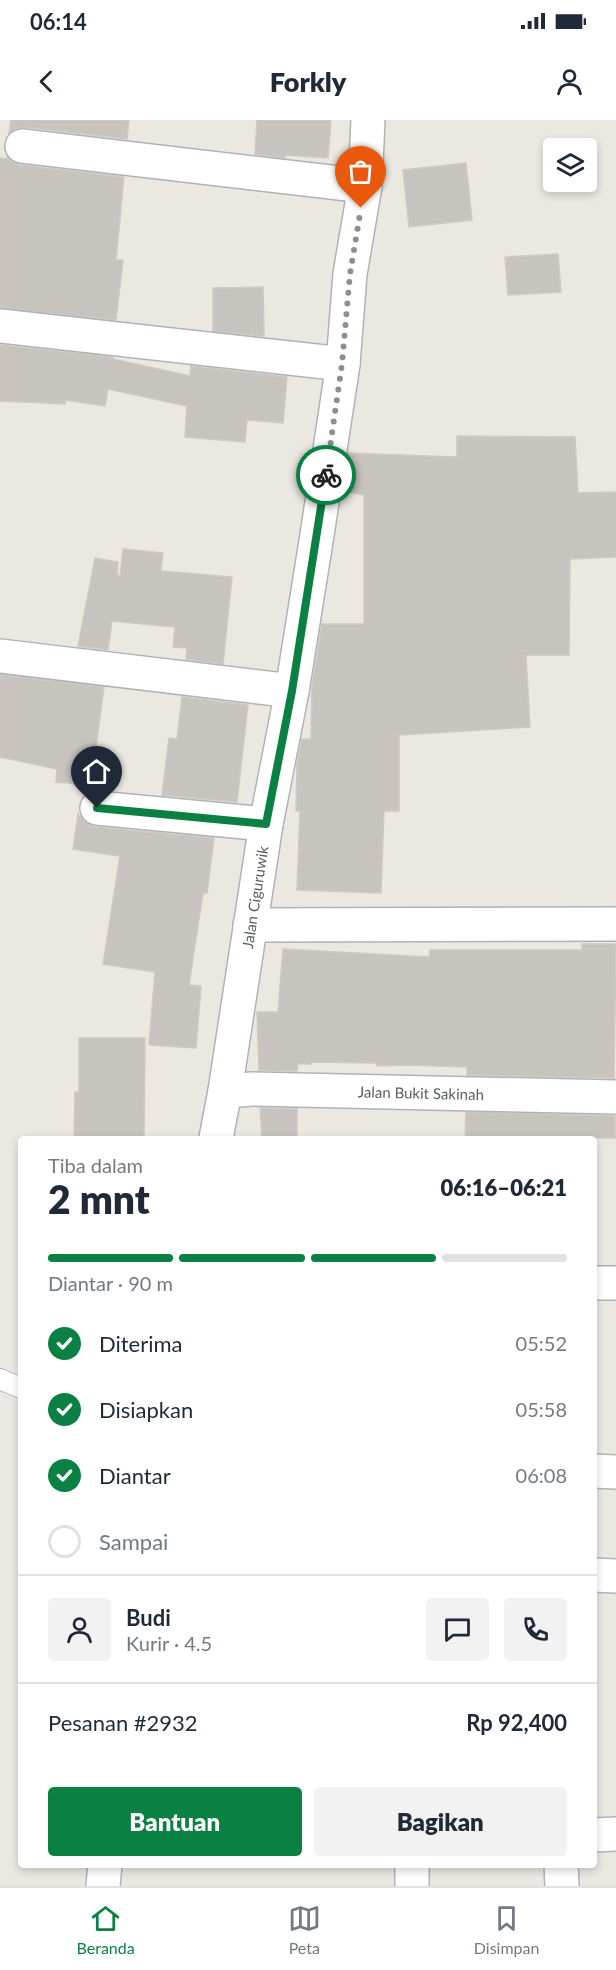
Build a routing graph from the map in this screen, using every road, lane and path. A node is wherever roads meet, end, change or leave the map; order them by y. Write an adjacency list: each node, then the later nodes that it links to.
1 (369, 120): 3 (street, Jalan Ciguruwik)
2 (22, 146): 3 (street)
3 (365, 186): 5 (street, Jalan Ciguruwik)
4 (0, 326): 5 (street)
5 (342, 364): 7 (street, Jalan Ciguruwik)
6 (0, 656): 7 (street)
7 (292, 691): 9 (street, Jalan Ciguruwik)
8 (97, 808): 9 (street)
9 (266, 824): 11 (street, Jalan Ciguruwik)
10 (616, 924): 11 (street)
11 (250, 925): 12 (street, Jalan Ciguruwik)
12 (225, 1091): 13 (street, Jalan Bukit Sakinah); 14 (street, Jalan Ciguruwik)
13 (616, 1097)
14 (216, 1136)
15 (597, 1283): 16 (street)
16 (616, 1283)
17 (0, 1379): 18 (lane)
18 (18, 1387)
19 (597, 1471): 20 (street)
20 (616, 1472)
21 (597, 1575): 22 (street)
22 (616, 1576)
23 (616, 1834): 24 (street)
24 (597, 1835)
25 (105, 1868): 28 (street)
26 (412, 1868): 29 (street)
27 (561, 1868): 30 (street)
28 (103, 1886)
29 (412, 1886)
30 (562, 1886)

